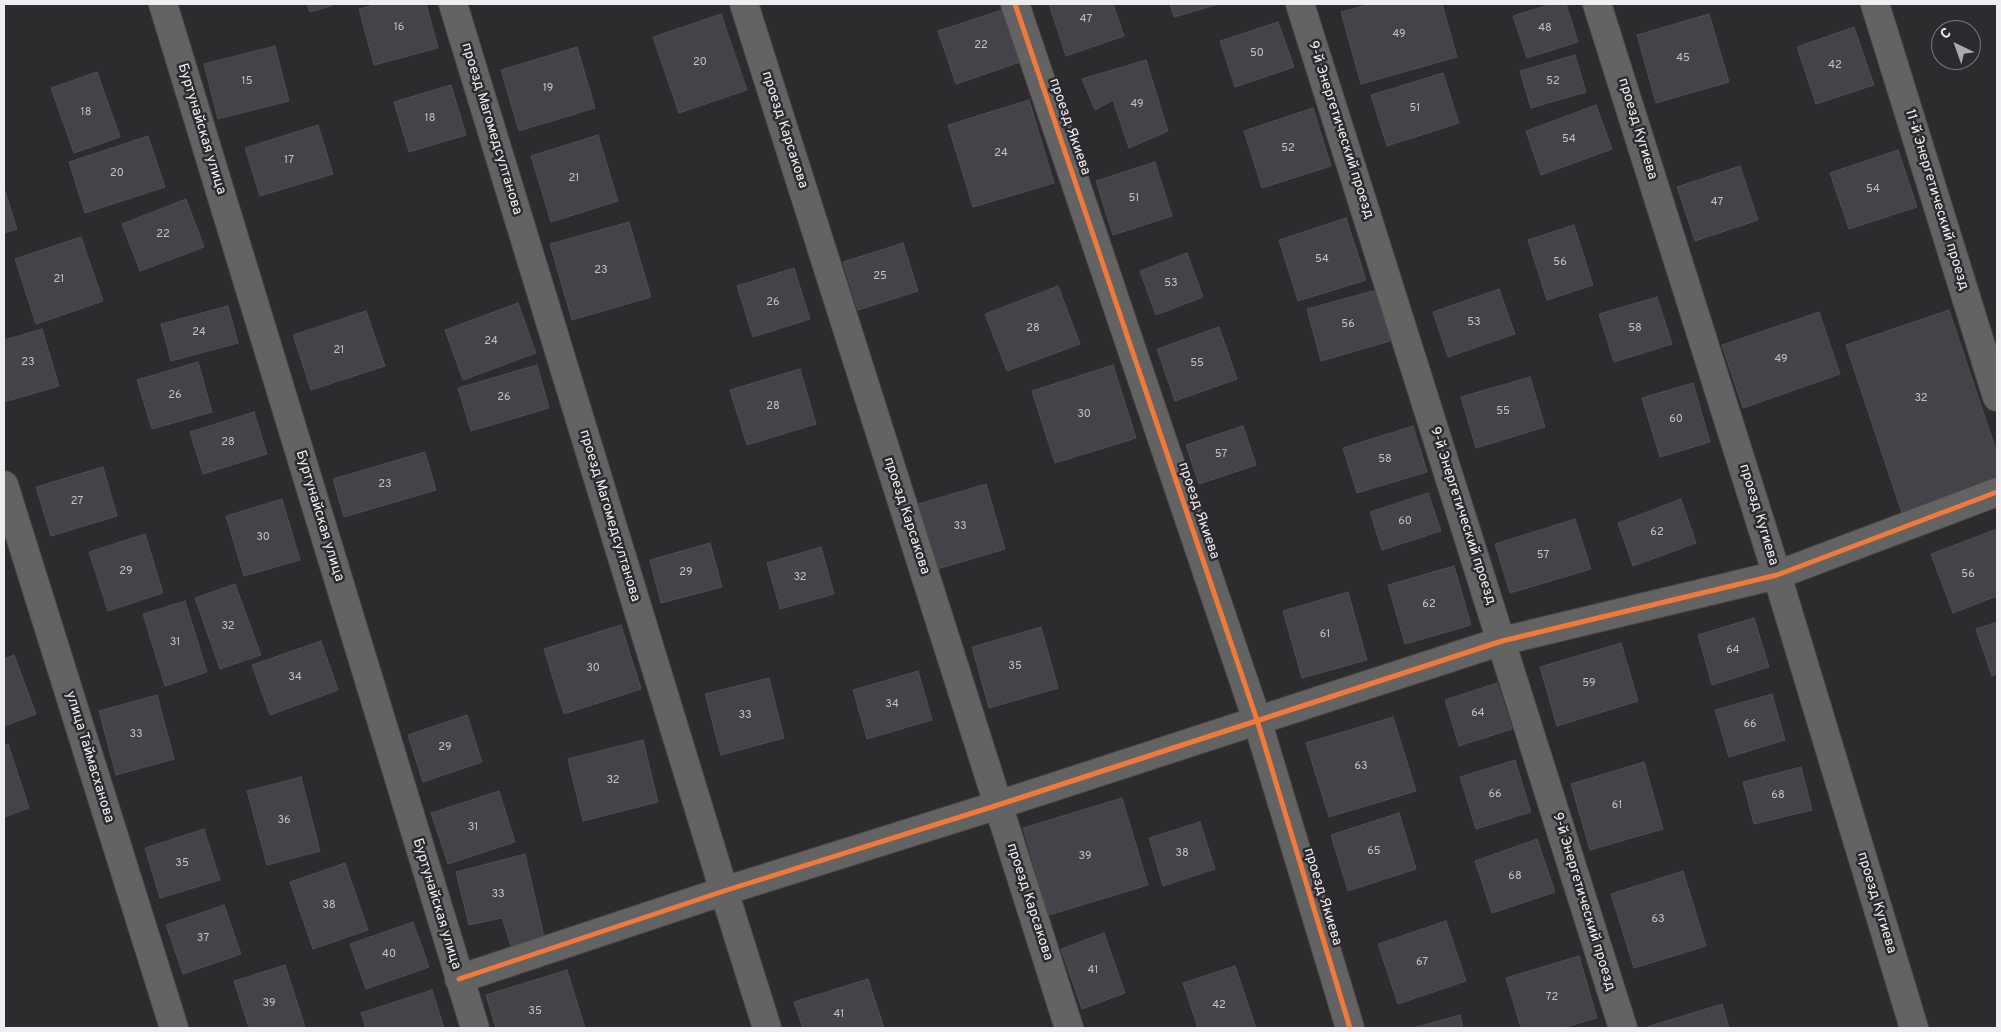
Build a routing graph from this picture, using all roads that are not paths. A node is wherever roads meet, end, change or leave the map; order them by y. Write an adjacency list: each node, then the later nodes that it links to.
1 (163, 4): 16 (street, Буртунайская улица)
2 (453, 4): 15 (street, проезд Магомедсултанова)
3 (744, 4): 14 (street, проезд Карсакова)
4 (1015, 4): 13 (street, проезд Якиева)
5 (1300, 4): 12 (street, 9-й Энергетический проезд)
6 (1597, 4): 11 (street, проезд Кугиева)
7 (1876, 4): 8 (street, 11-й Энергетический проезд)
8 (1997, 397)
9 (4, 485): 17 (street, улица Таймасханова)
10 (1997, 492): 11 (street)
11 (1777, 575): 12 (street); 23 (street, проезд Кугиева)
12 (1502, 641): 13 (street); 22 (street, 9-й Энергетический проезд)
13 (1256, 720): 14 (street); 21 (street, проезд Якиева)
14 (998, 804): 15 (street); 20 (street, проезд Карсакова)
15 (724, 891): 16 (street); 19 (street, проезд Магомедсултанова)
16 (459, 979): 18 (street, Буртунайская улица)
17 (174, 1028)
18 (475, 1028)
19 (767, 1028)
20 (1069, 1028)
21 (1350, 1028)
22 (1623, 1028)
23 (1914, 1028)

